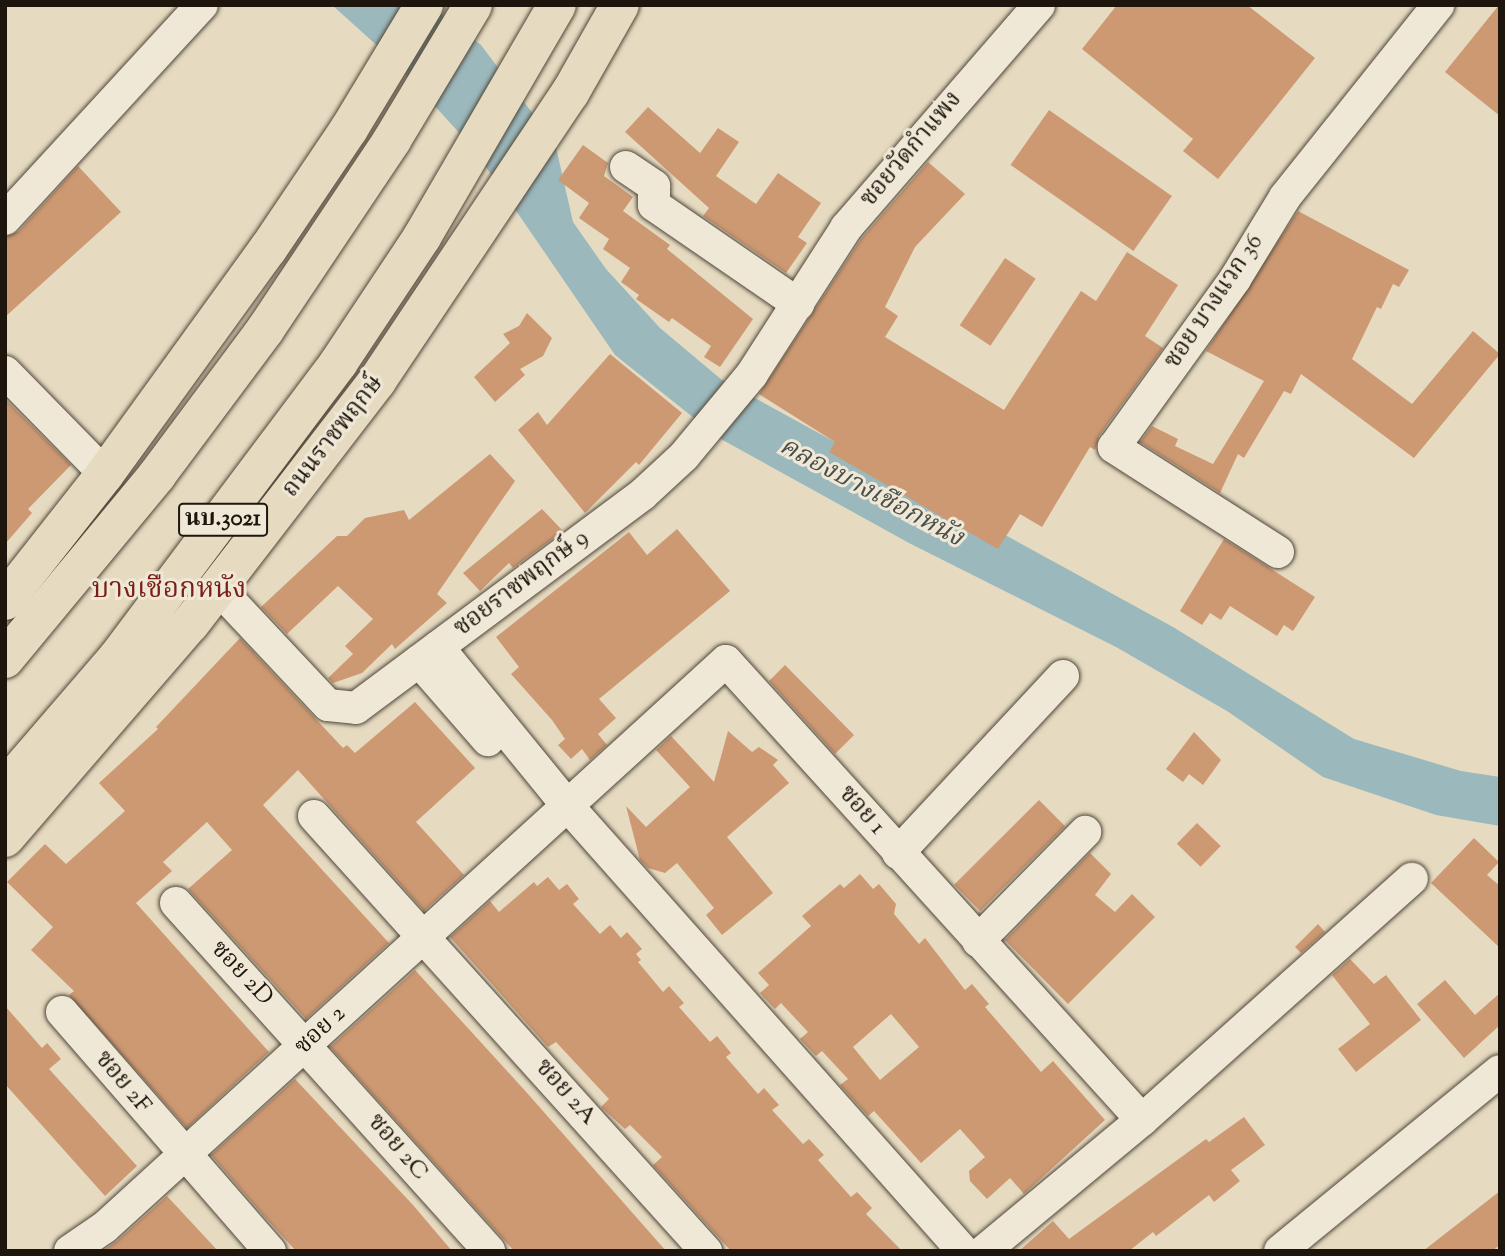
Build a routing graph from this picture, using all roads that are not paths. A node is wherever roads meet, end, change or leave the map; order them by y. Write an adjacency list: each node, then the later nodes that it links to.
1 (202, 5): 9 (street)
2 (424, 5): 12 (main road)
3 (557, 5): 19 (main road, ถนนราชพฤกษ์ / นบ.3021)
4 (620, 5): 14 (main road, ถนนราชพฤกษ์ / นบ.3021)
5 (1438, 5): 13 (street, ซอย บางแวก 36)
6 (471, 9): 17 (main road, นบ.3021)
7 (1027, 9): 10 (street, ซอยวัดกำแพง)
8 (626, 167): 10 (street)
9 (5, 219)
10 (798, 304): 16 (street, ซอยราชพฤกษ์ 9)
11 (5, 372): 12 (street)
12 (105, 474): 15 (main road)
13 (1278, 552)
14 (217, 587): 16 (street, ซอยราชพฤกษ์ 9); 23 (main road, ถนนราชพฤกษ์ / นบ.3021)
15 (5, 601)
16 (428, 654): 20 (street)
17 (5, 659)
18 (1063, 676): 24 (street)
19 (5, 788)
20 (566, 804): 24 (street, ซอย 1); 27 (street, ซอย 2); 38 (street)
21 (314, 816): 27 (street, ซอย 2A)
22 (1085, 832): 28 (street)
23 (5, 838)
24 (898, 853): 28 (street, ซอย 1)
25 (1412, 879): 32 (street)
26 (176, 903): 30 (street, ซอย 2D)
27 (424, 935): 30 (street, ซอย 2); 37 (street, ซอย 2A)
28 (978, 941): 32 (street, ซอย 1)
29 (62, 1012): 33 (street, ซอย 2F)
30 (306, 1044): 33 (street, ซอย 2); 36 (street, ซอย 2C)
31 (1500, 1071): 40 (street)
32 (1142, 1120): 39 (street)
33 (182, 1155): 34 (street, ซอย 2); 35 (street, ซอย 2F)
34 (70, 1251)
35 (270, 1251)
36 (489, 1251)
37 (706, 1251)
38 (962, 1251)
39 (984, 1251)
40 (1280, 1251)

